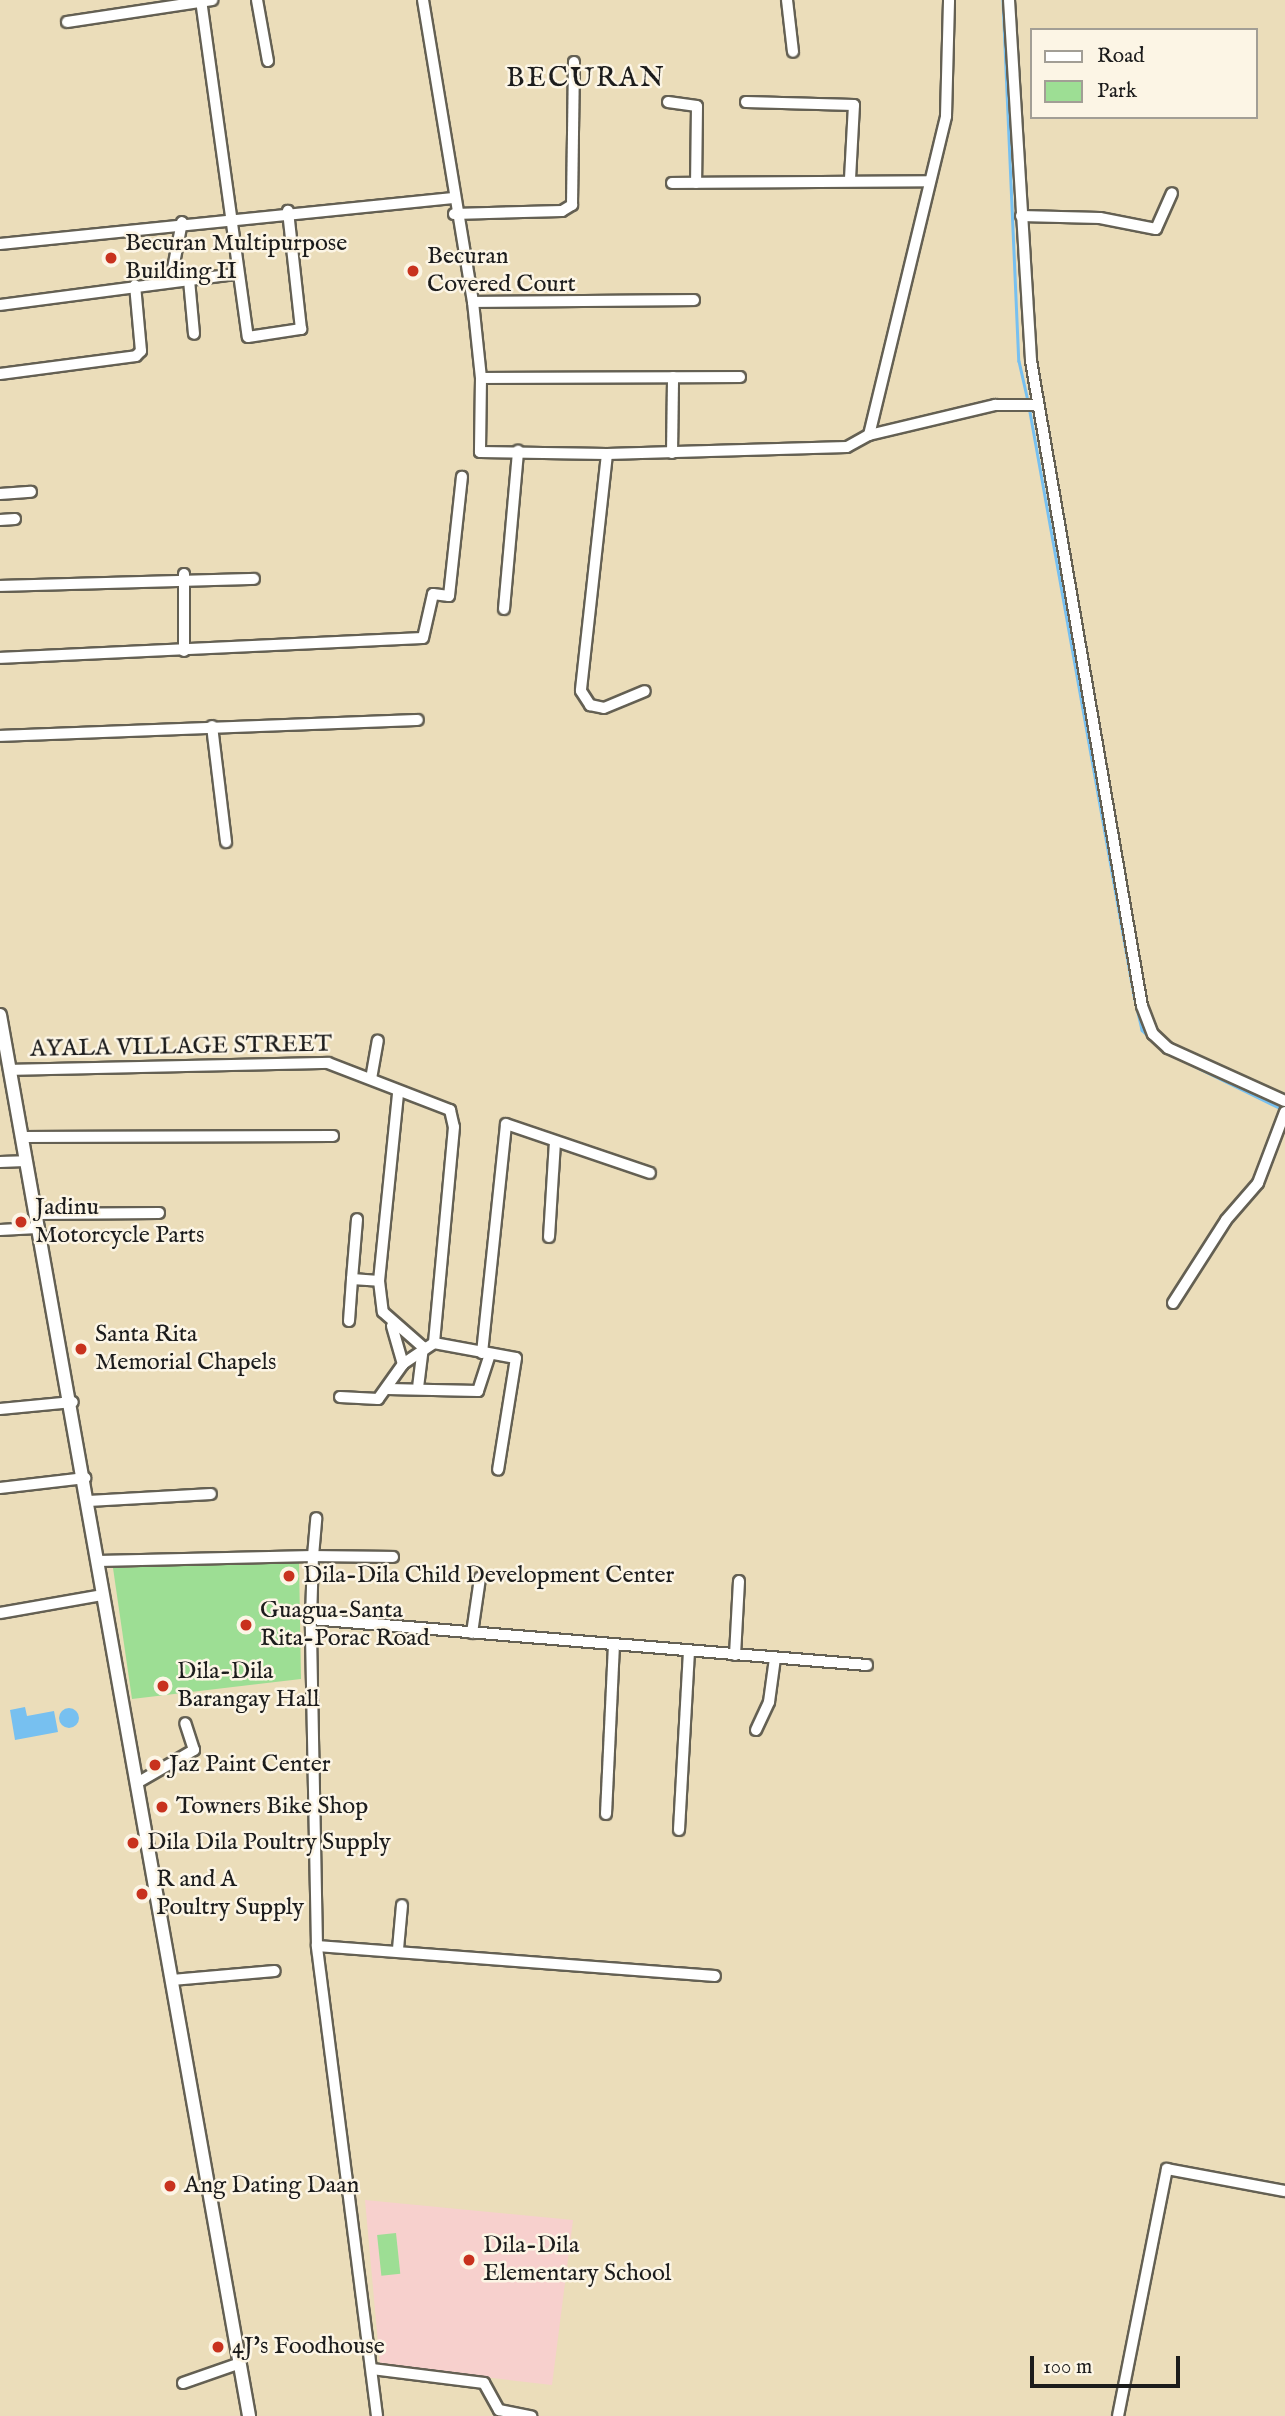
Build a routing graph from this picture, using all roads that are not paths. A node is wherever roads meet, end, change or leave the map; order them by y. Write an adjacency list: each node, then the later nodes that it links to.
1 (257, 0): 9 (street)
2 (424, 0): 18 (street)
3 (787, 0): 8 (street)
4 (948, 0): 14 (street)
5 (1009, 0): 21 (street)
6 (205, 1): 7 (street); 22 (street)
7 (67, 22)
8 (793, 52)
9 (268, 61)
10 (574, 62): 20 (street)
11 (668, 102): 16 (street)
12 (746, 102): 13 (street)
13 (850, 180): 14 (street); 16 (street)
14 (928, 181): 38 (street)
15 (671, 183): 16 (street)
16 (696, 183)
17 (1172, 192): 21 (street)
18 (451, 198): 19 (street); 20 (street)
19 (288, 211): 22 (street); 25 (street)
20 (454, 214): 30 (street)
21 (1021, 216): 37 (street)
22 (230, 217): 23 (street); 25 (street)
23 (182, 222): 24 (street); 26 (street)
24 (0, 244)
25 (236, 274): 27 (street)
26 (171, 279): 27 (street); 28 (street)
27 (189, 279): 32 (street)
28 (135, 285): 31 (street); 33 (street)
29 (694, 300): 30 (street)
30 (472, 302): 36 (street)
31 (0, 305)
32 (194, 334)
33 (0, 374)
34 (673, 377): 35 (street); 36 (street); 40 (street)
35 (740, 377)
36 (481, 378): 39 (street)
37 (1037, 405): 38 (street); 63 (street)
38 (869, 435): 40 (street)
39 (518, 451): 41 (street); 50 (street)
40 (672, 453): 41 (street)
41 (607, 454): 53 (street)
42 (463, 477): 51 (street)
43 (31, 492): 44 (street)
44 (0, 494)
45 (15, 519): 46 (street)
46 (0, 520)
47 (184, 576): 48 (street); 49 (street); 51 (street)
48 (254, 579)
49 (0, 586)
50 (504, 609)
51 (184, 651): 52 (street)
52 (0, 658)
53 (645, 691)
54 (418, 720): 55 (street)
55 (212, 726): 56 (street); 57 (street)
56 (0, 736)
57 (226, 842)
58 (0, 1016): 60 (main road)
59 (378, 1041): 61 (street)
60 (10, 1070): 61 (street, AYALA VILLAGE STREET); 66 (main road)
61 (371, 1079): 62 (street, AYALA VILLAGE STREET)
62 (398, 1093): 78 (street); 82 (street, AYALA VILLAGE STREET)
63 (1285, 1101)
64 (1284, 1113): 79 (street)
65 (333, 1136): 66 (street)
66 (21, 1137): 69 (main road)
67 (555, 1142): 70 (street); 76 (street); 83 (street)
68 (0, 1161): 69 (street)
69 (25, 1161): 72 (main road)
70 (650, 1172)
71 (159, 1213): 72 (street)
72 (35, 1214): 74 (main road)
73 (357, 1219): 77 (street)
74 (37, 1228): 75 (street); 88 (main road)
75 (0, 1230)
76 (549, 1237)
77 (352, 1279): 78 (street); 80 (street)
78 (379, 1281): 81 (street)
79 (1173, 1303)
80 (349, 1321)
81 (391, 1323): 82 (street); 84 (street)
82 (428, 1345): 83 (street); 84 (street); 85 (street, AYALA VILLAGE STREET)
83 (486, 1354): 85 (street); 90 (street)
84 (402, 1364): 86 (street)
85 (418, 1385): 86 (street)
86 (388, 1390): 87 (street)
87 (340, 1397)
88 (72, 1402): 89 (street); 91 (main road)
89 (0, 1409)
90 (498, 1470)
91 (85, 1478): 92 (street); 94 (main road)
92 (0, 1488)
93 (211, 1494): 94 (street)
94 (89, 1502): 98 (main road)
95 (316, 1518): 96 (street)
96 (313, 1556): 97 (street); 98 (street); 103 (street)
97 (393, 1558)
98 (98, 1561): 101 (main road)
99 (480, 1578): 104 (street)
100 (739, 1581): 107 (street)
101 (103, 1595): 102 (street); 112 (main road)
102 (0, 1613)
103 (312, 1619): 104 (street); 116 (street)
104 (472, 1633): 105 (street)
105 (614, 1645): 106 (street); 113 (street)
106 (689, 1651): 107 (street); 114 (street)
107 (735, 1655): 108 (street)
108 (775, 1658): 109 (street); 111 (street)
109 (867, 1665)
110 (185, 1723): 112 (street)
111 (756, 1730)
112 (137, 1783): 120 (main road)
113 (606, 1814)
114 (680, 1830)
115 (402, 1905): 117 (street)
116 (317, 1946): 117 (street); 123 (street)
117 (398, 1949): 119 (street)
118 (275, 1970): 120 (street)
119 (715, 1976)
120 (172, 1980): 122 (main road)
121 (1285, 2191): 128 (street)
122 (240, 2363): 124 (street); 125 (main road)
123 (372, 2369): 126 (street); 127 (street)
124 (183, 2383)
125 (249, 2416)
126 (377, 2416)
127 (531, 2416)
128 (1118, 2416)

